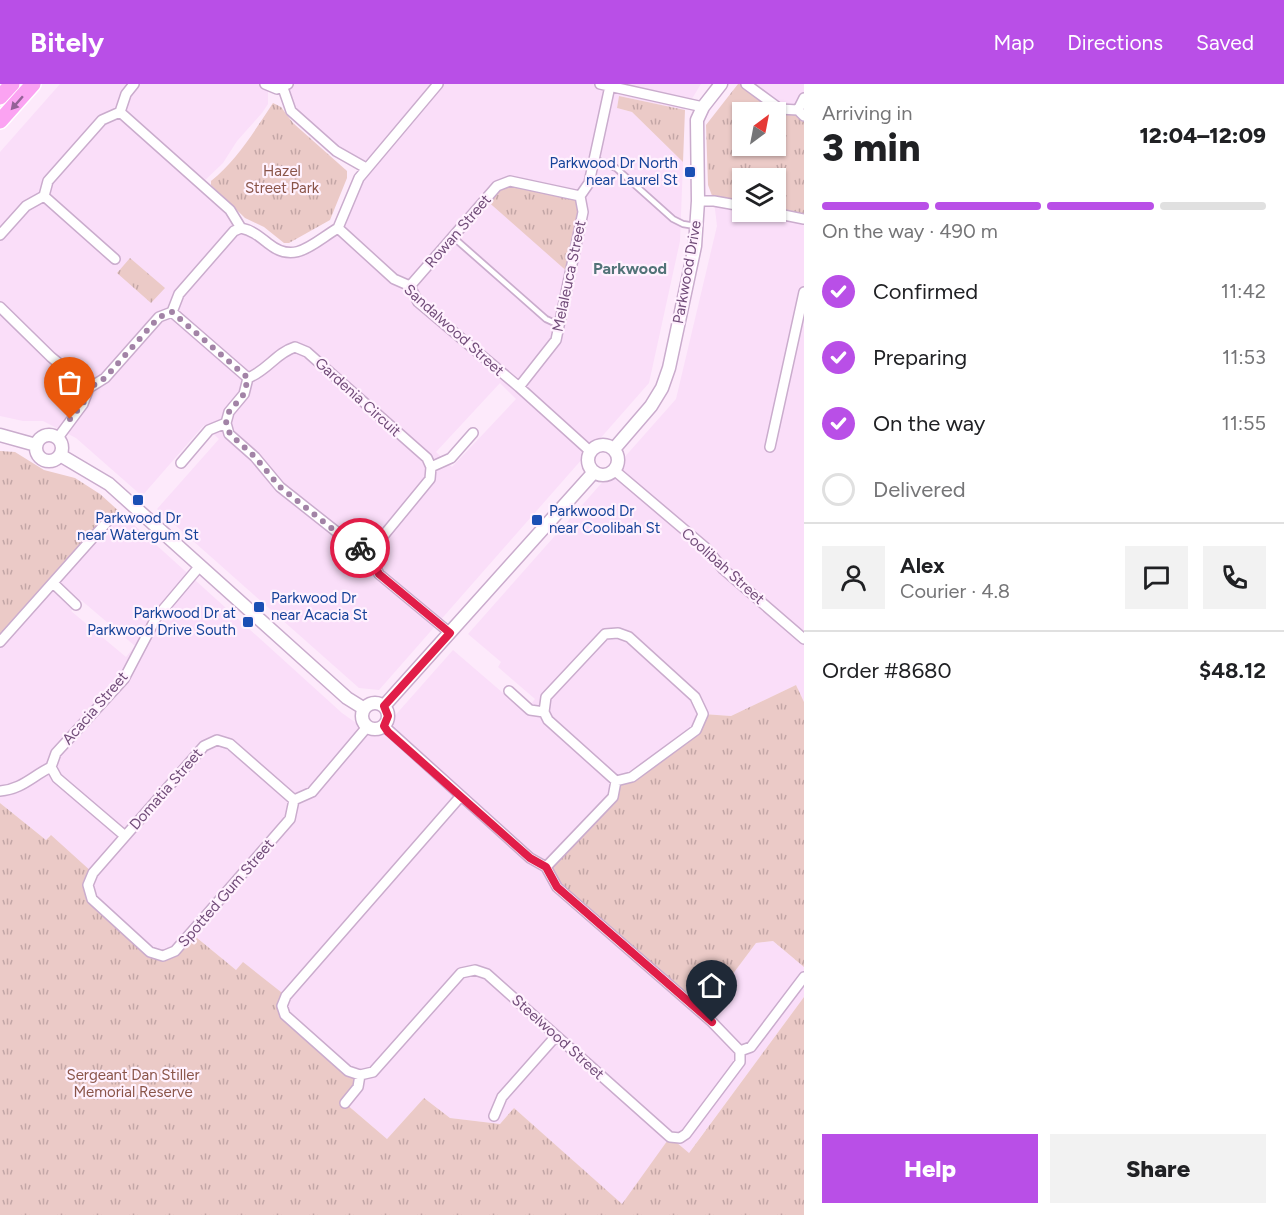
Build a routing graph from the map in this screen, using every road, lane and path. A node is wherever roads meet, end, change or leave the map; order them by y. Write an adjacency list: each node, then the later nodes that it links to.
1 (12, 84): 10 (main road)
2 (33, 84): 15 (main road, one-way to 15)
3 (134, 84): 13 (street)
4 (265, 84): 9 (street)
5 (438, 84): 17 (street)
6 (721, 84): 12 (street, Parkwood Drive)
7 (746, 84): 14 (street)
8 (605, 85): 12 (street); 16 (street, Melaleuca Street)
9 (286, 86): 17 (street)
10 (0, 98)
11 (804, 98): 14 (street)
12 (703, 107): 20 (street, Parkwood Drive)
13 (120, 112): 18 (street); 25 (street)
14 (801, 113)
15 (0, 121)
16 (594, 159): 19 (street, Melaleuca Street); 24 (lane)
17 (366, 168): 26 (street)
18 (44, 196): 27 (street); 29 (street)
19 (580, 196): 28 (street, Rowan Street); 34 (street, Melaleuca Street)
20 (698, 201): 21 (street); 24 (street, Parkwood Drive)
21 (732, 204)
22 (786, 215): 23 (street)
23 (804, 219)
24 (697, 226): 44 (street, Parkwood Drive)
25 (241, 228): 26 (street); 33 (street)
26 (338, 228): 30 (street, Sandalwood Street)
27 (0, 235)
28 (453, 237): 30 (street, Rowan Street); 34 (lane)
29 (115, 260)
30 (410, 286): 36 (street, Sandalwood Street)
31 (804, 292): 43 (street)
32 (0, 307): 37 (street)
33 (172, 312): 35 (street); 37 (street)
34 (559, 325): 36 (street, Melaleuca Street)
35 (248, 378): 38 (street); 48 (street, Gardenia Circuit)
36 (519, 387): 45 (street, Sandalwood Street)
37 (89, 388): 41 (street)
38 (226, 423): 47 (street); 52 (street)
39 (473, 433): 48 (street)
40 (0, 435): 42 (street)
41 (57, 438): 42 (street); 46 (street)
42 (36, 445): 46 (street)
43 (770, 447)
44 (614, 449): 45 (street); 49 (street)
45 (591, 452): 50 (street)
46 (60, 455): 53 (street)
47 (181, 463)
48 (431, 467): 52 (street)
49 (614, 470): 50 (street); 57 (street, Coolibah Street)
50 (594, 471): 56 (street)
51 (106, 523): 54 (street)
52 (372, 552): 56 (street)
53 (200, 567): 61 (street); 65 (street, Acacia Street)
54 (52, 583): 55 (street); 58 (street)
55 (76, 604)
56 (450, 633): 60 (street)
57 (804, 639)
58 (0, 642)
59 (509, 691): 62 (street)
60 (384, 706): 61 (street); 63 (street)
61 (363, 708): 64 (street)
62 (544, 712): 66 (street); 66 (street)
63 (384, 726): 64 (street); 68 (street)
64 (367, 727): 69 (street)
65 (51, 767): 67 (street); 70 (street)
66 (616, 781): 71 (street)
67 (0, 791)
68 (460, 797): 71 (street); 75 (street)
69 (294, 800): 70 (street, Domatia Street); 70 (street, Spotted Gum Street)
70 (125, 836)
71 (546, 867): 74 (street)
72 (804, 977): 74 (street)
73 (556, 1036): 74 (street, Steelwood Street); 75 (street, Steelwood Street); 77 (street)
74 (740, 1051)
75 (360, 1075): 76 (street)
76 (345, 1103)
77 (494, 1116)

